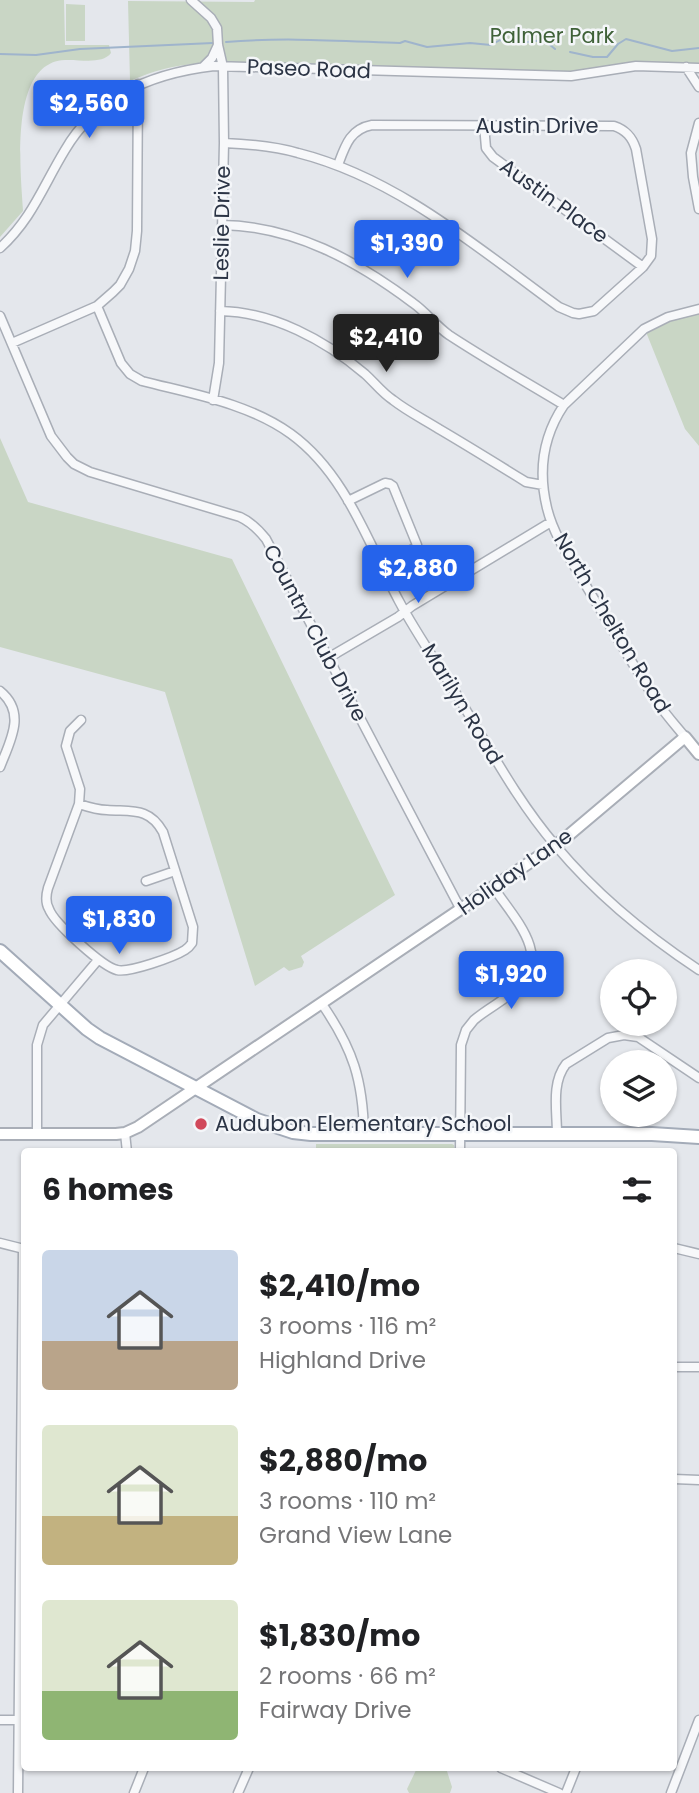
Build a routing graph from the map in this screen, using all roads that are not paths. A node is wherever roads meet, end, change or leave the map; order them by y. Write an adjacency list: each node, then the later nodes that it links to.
1 (191, 0): 2 (street, Leslie Drive)
2 (218, 45): 3 (street, Leslie Drive); 5 (street)
3 (223, 66): 4 (street, Paseo Road); 5 (street, Paseo Road); 11 (street, Leslie Drive)
4 (686, 67): 6 (street, Paseo Road); 8 (street)
5 (203, 68): 7 (street, Paseo Road)
6 (699, 68)
7 (138, 84): 15 (street, Paseo Road); 17 (street)
8 (699, 86)
9 (699, 123): 13 (street)
10 (484, 125): 12 (street, Austin Drive); 16 (street, Austin Place); 16 (street, Austin Drive)
11 (224, 143): 12 (street); 14 (street, Leslie Drive)
12 (338, 165): 16 (street)
13 (699, 209)
14 (222, 225): 19 (street, Leslie Drive); 23 (street)
15 (0, 248)
16 (643, 267)
17 (97, 306): 21 (street); 22 (street, Marilyn Road)
18 (699, 309): 23 (street, North Chelton Road)
19 (220, 311): 22 (street, Leslie Drive); 24 (street)
20 (0, 316): 21 (street, Country Club Drive)
21 (12, 343): 29 (street, Country Club Drive)
22 (213, 400): 25 (street, Marilyn Road)
23 (564, 405): 24 (street, North Chelton Road)
24 (543, 485): 26 (street, North Chelton Road)
25 (348, 501): 27 (street, Marilyn Road); 27 (street)
26 (551, 522): 28 (street); 32 (street, North Chelton Road)
27 (381, 565): 28 (street, Marilyn Road)
28 (406, 611): 29 (street); 36 (street, Marilyn Road)
29 (328, 658): 40 (street, Country Club Drive)
30 (0, 691): 34 (street)
31 (80, 720): 35 (street)
32 (685, 737): 33 (street, North Chelton Road); 36 (street, Holiday Lane)
33 (699, 754)
34 (0, 767)
35 (79, 804): 37 (street); 42 (street)
36 (556, 846): 39 (street, Holiday Lane); 43 (street, Marilyn Road)
37 (175, 871): 38 (street); 42 (street)
38 (146, 881)
39 (494, 888): 40 (street, Holiday Lane); 52 (street)
40 (461, 910): 44 (street, Holiday Lane)
41 (0, 951): 45 (main road)
42 (98, 960): 45 (street)
43 (699, 970)
44 (322, 1004): 47 (street, Holiday Lane); 51 (street)
45 (61, 1005): 47 (main road); 50 (street)
46 (699, 1078): 53 (street)
47 (196, 1089): 48 (street, Holiday Lane); 51 (main road)
48 (125, 1133): 50 (street); 55 (street)
49 (0, 1134): 50 (street)
50 (37, 1134)
51 (364, 1134): 52 (main road)
52 (459, 1134): 53 (main road); 56 (street)
53 (557, 1134): 54 (main road)
54 (699, 1137)
55 (127, 1148)
56 (460, 1148)
57 (0, 1243): 58 (street)
58 (21, 1248)
59 (677, 1249): 60 (street)
60 (699, 1254)
61 (677, 1367): 62 (street)
62 (699, 1367)
63 (677, 1479): 64 (street)
64 (699, 1480)
65 (0, 1720): 66 (street)
66 (21, 1720)
67 (699, 1720): 78 (street)
68 (21, 1738): 73 (street)
69 (143, 1771): 74 (street)
70 (248, 1771): 75 (street)
71 (507, 1771): 76 (street)
72 (575, 1771): 77 (street)
73 (18, 1793)
74 (134, 1793)
75 (238, 1793)
76 (559, 1793)
77 (566, 1793)
78 (670, 1793)

